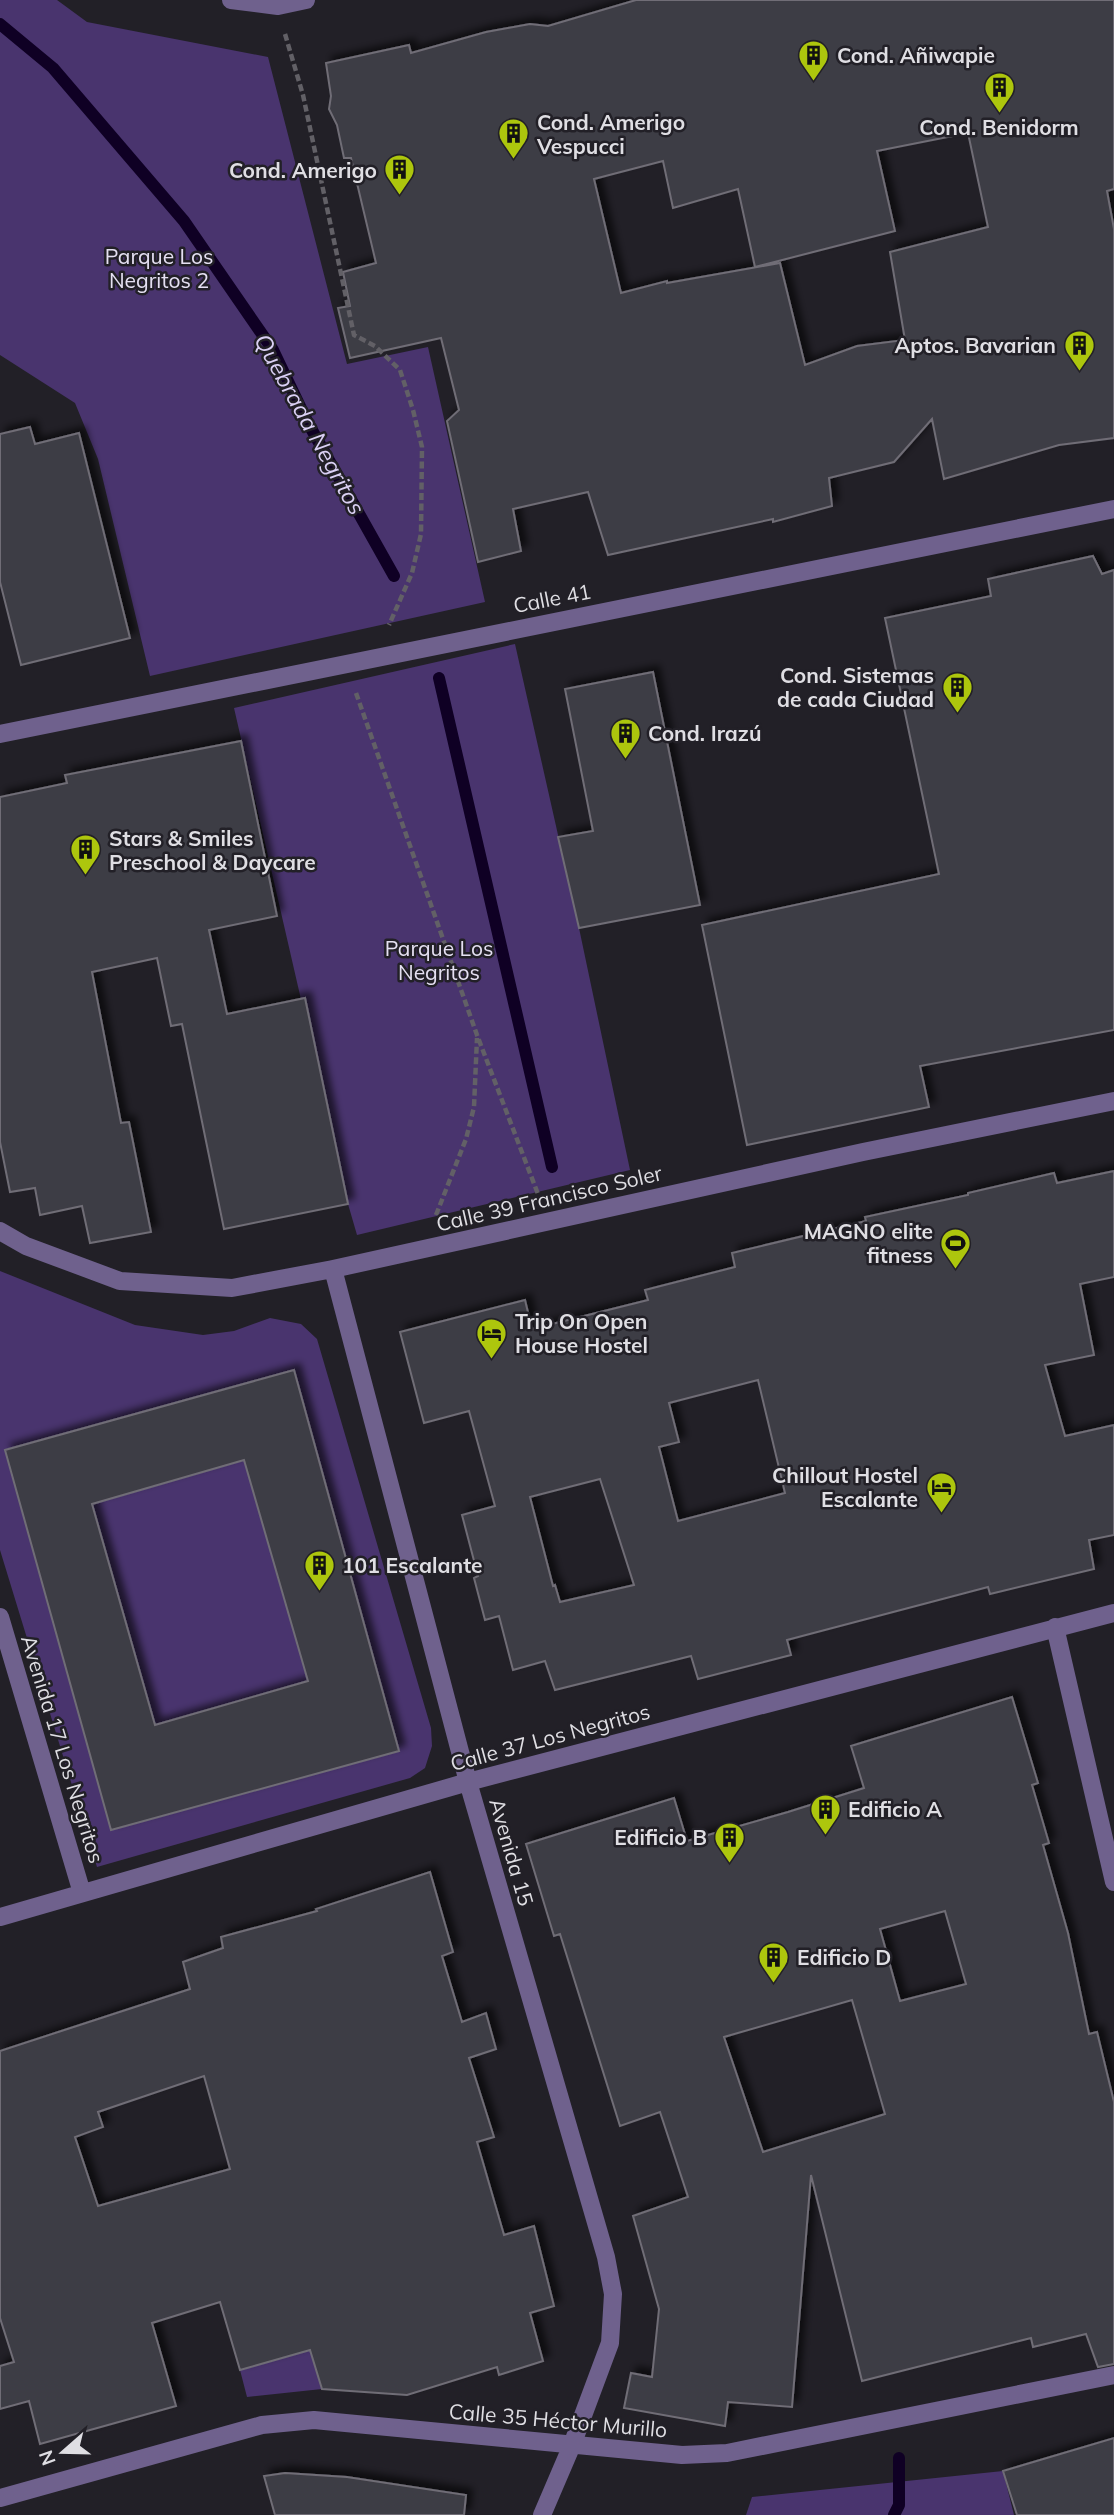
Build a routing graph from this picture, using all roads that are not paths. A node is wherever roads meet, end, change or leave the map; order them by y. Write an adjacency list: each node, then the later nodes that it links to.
1 (231, 0): 2 (street)
2 (306, 0)
3 (1114, 509): 4 (street, Calle 41)
4 (0, 734)
5 (1114, 1101): 7 (street, Calle 39 Francisco Soler)
6 (0, 1231): 7 (street, Calle 39 Francisco Soler)
7 (333, 1269): 11 (street, Avenida 15)
8 (1114, 1613): 10 (street, Calle 37 Los Negritos)
9 (0, 1617): 13 (street, Avenida 17 Los Negritos)
10 (1055, 1627): 11 (street, Calle 37 Los Negritos); 12 (street)
11 (468, 1782): 13 (street, Calle 37 Los Negritos); 16 (street, Avenida 15)
12 (1114, 1882)
13 (82, 1893): 14 (street, Calle 37 Los Negritos)
14 (0, 1917)
15 (1114, 2375): 16 (street, Calle 35 Héctor Murillo)
16 (572, 2445): 17 (street, Calle 35 Héctor Murillo); 18 (street, Avenida 15)
17 (0, 2498)
18 (542, 2515)

